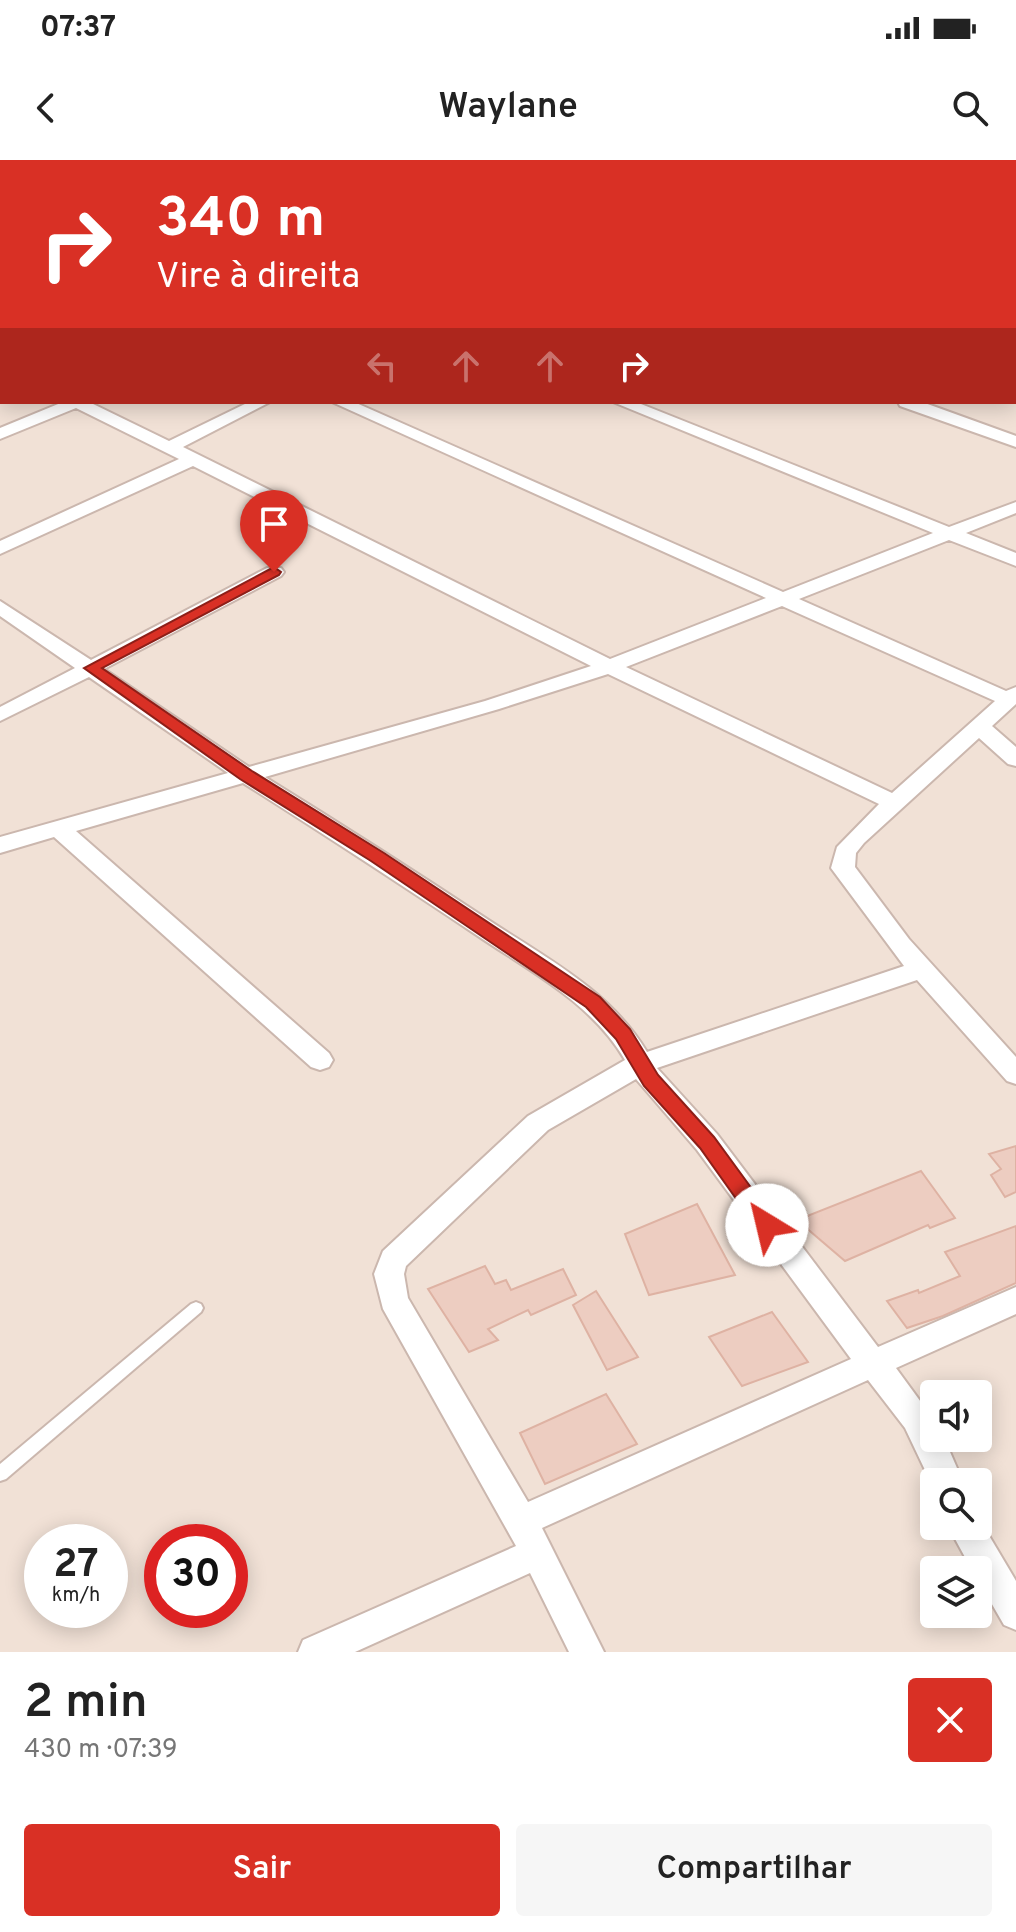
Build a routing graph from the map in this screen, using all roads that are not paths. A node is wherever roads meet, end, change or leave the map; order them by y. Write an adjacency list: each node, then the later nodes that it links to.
1 (72, 404): 7 (street)
2 (81, 404): 9 (street)
3 (258, 404): 9 (street)
4 (344, 404): 16 (street)
5 (626, 404): 12 (street)
6 (912, 404): 8 (street)
7 (0, 434)
8 (1016, 442)
9 (170, 447): 10 (street)
10 (193, 459): 13 (street); 18 (street)
11 (1016, 507): 12 (street)
12 (953, 534): 14 (street); 16 (street)
13 (0, 548)
14 (1016, 560)
15 (274, 572): 19 (street)
16 (784, 600): 18 (street); 20 (street)
17 (0, 607): 19 (street)
18 (609, 667): 24 (street); 25 (street)
19 (91, 668): 21 (street); 24 (street)
20 (1012, 696): 22 (street)
21 (0, 715)
22 (979, 726): 23 (street); 25 (street)
23 (1016, 759)
24 (246, 775): 26 (street); 30 (street)
25 (895, 803): 28 (street)
26 (58, 828): 27 (street); 29 (street)
27 (0, 845)
28 (922, 969): 30 (street); 31 (street)
29 (320, 1060)
30 (640, 1064): 34 (street); 37 (street)
31 (1016, 1074)
32 (1016, 1300): 34 (street)
33 (196, 1308): 36 (lane)
34 (871, 1362): 35 (street); 37 (street)
35 (940, 1468)
36 (0, 1474)
37 (521, 1521): 39 (street)
38 (973, 1540): 40 (street)
39 (536, 1554): 41 (street); 42 (street)
40 (1016, 1613)
41 (315, 1652)
42 (587, 1652)

